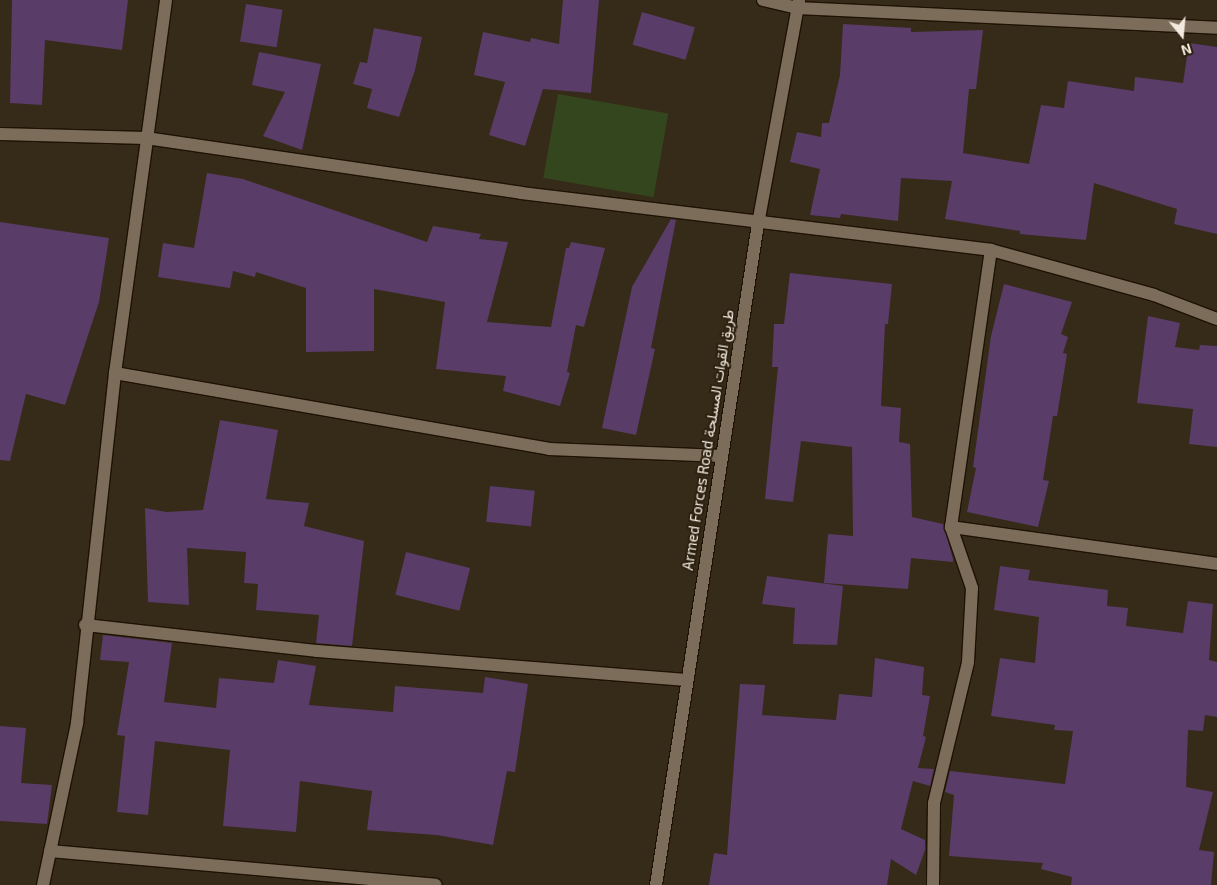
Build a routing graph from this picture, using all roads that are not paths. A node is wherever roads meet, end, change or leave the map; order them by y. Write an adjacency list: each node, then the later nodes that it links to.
1 (166, 0): 6 (street)
2 (763, 0): 3 (street)
3 (798, 4): 4 (street); 7 (street, Armed Forces Road طريق القوات المسلحة)
4 (1217, 28)
5 (0, 134): 6 (street)
6 (146, 138): 7 (street); 10 (street)
7 (758, 224): 8 (street); 11 (street, Armed Forces Road طريق القوات المسلحة)
8 (991, 250): 9 (street); 12 (street)
9 (1217, 319)
10 (115, 373): 11 (street); 14 (street)
11 (722, 456): 15 (street, Armed Forces Road طريق القوات المسلحة)
12 (951, 527): 13 (street); 20 (street)
13 (1217, 564)
14 (85, 625): 15 (street); 16 (street)
15 (687, 680): 19 (street, Armed Forces Road طريق القوات المسلحة)
16 (50, 851): 17 (street); 18 (street)
17 (43, 885)
18 (436, 885)
19 (656, 885)
20 (933, 885)

